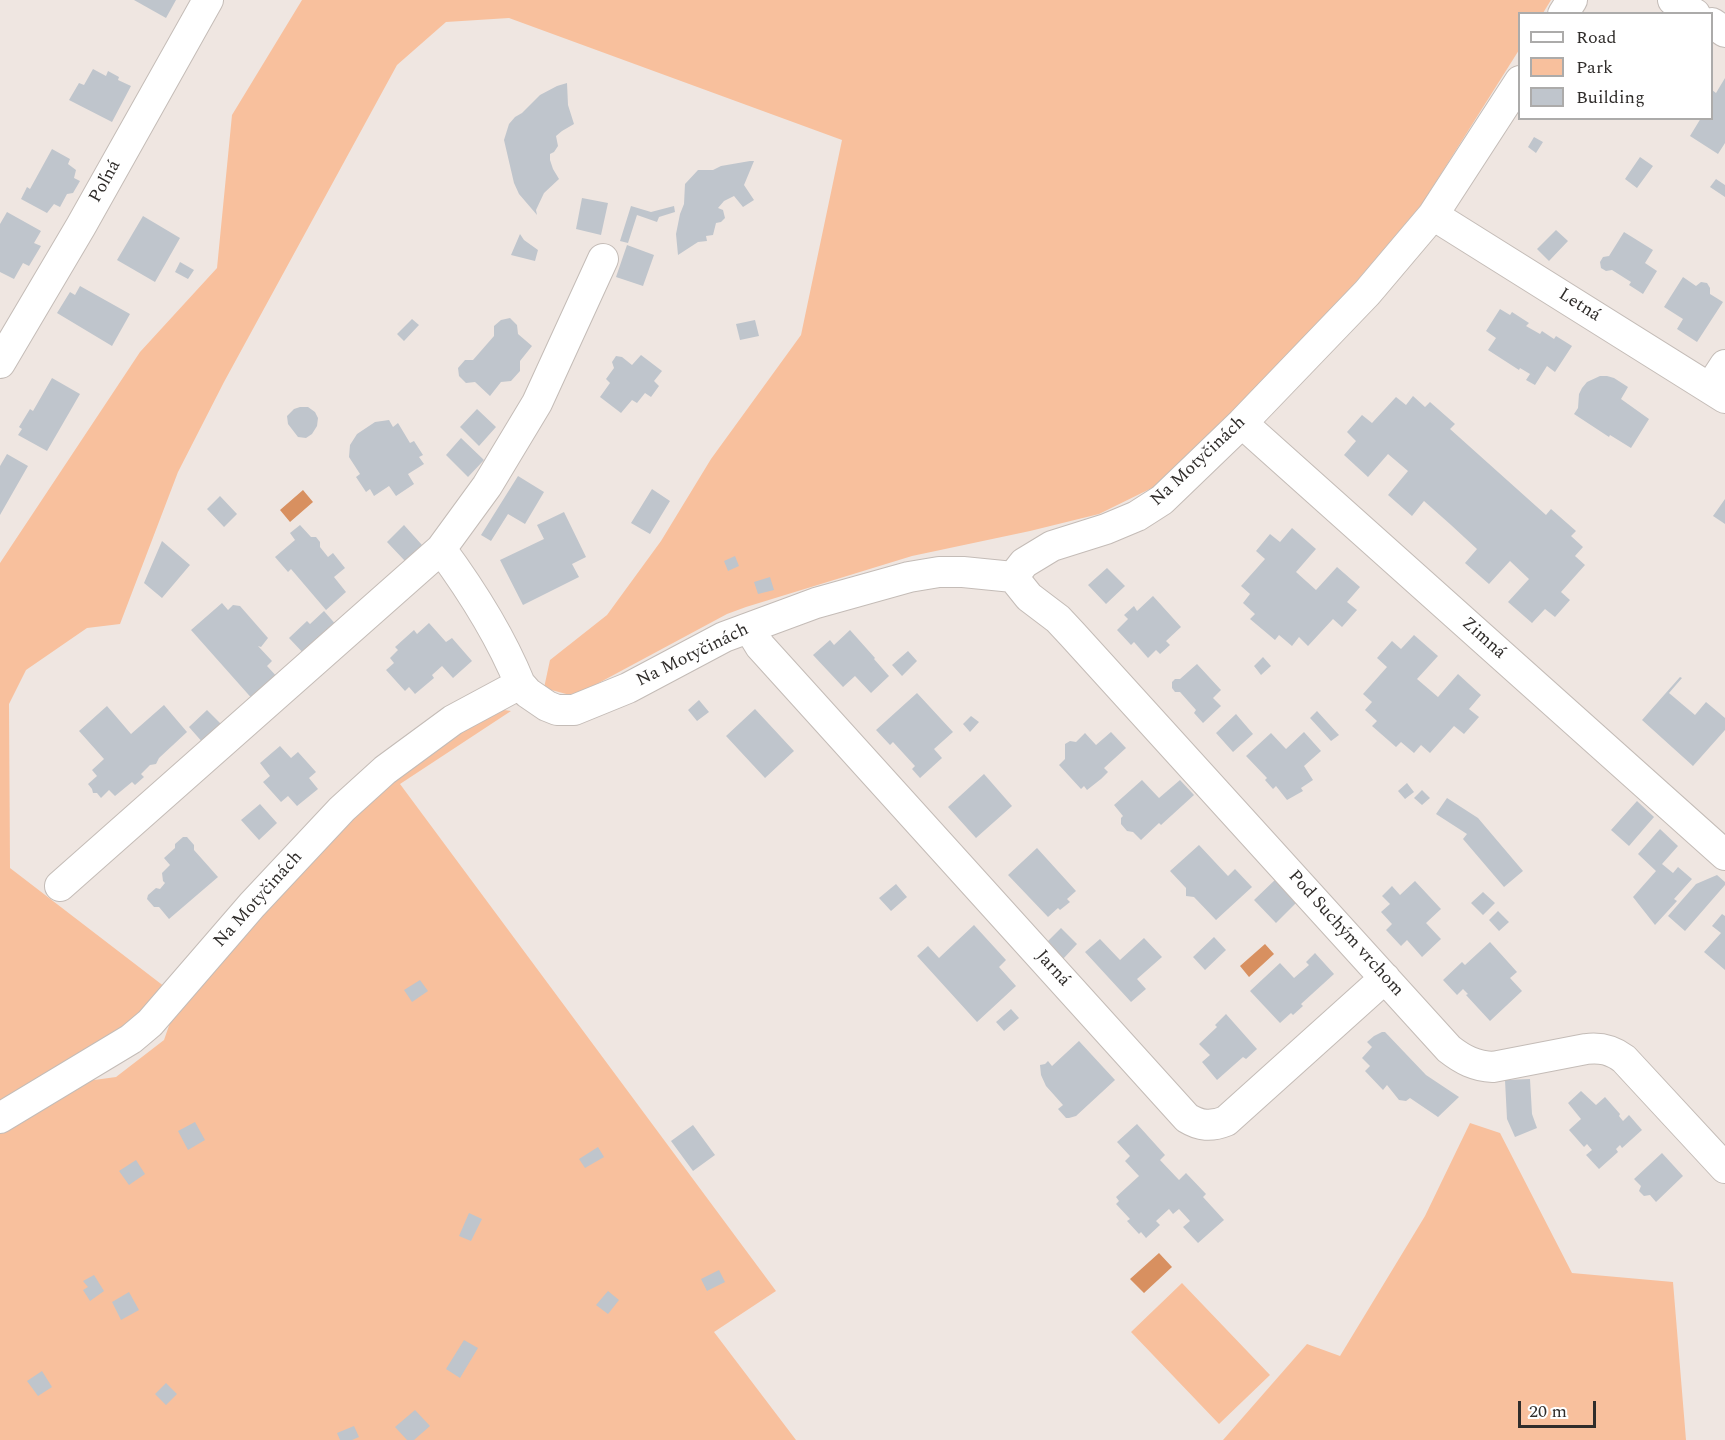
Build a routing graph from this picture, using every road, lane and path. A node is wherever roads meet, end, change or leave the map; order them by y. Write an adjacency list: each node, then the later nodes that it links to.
1 (208, 0): 7 (street, Poľná)
2 (1673, 0): 3 (street)
3 (1692, 12)
4 (1518, 84): 5 (street, Na Motyčinách)
5 (1434, 214): 8 (street, Letná); 9 (street, Na Motyčinách)
6 (603, 259): 10 (street)
7 (0, 363)
8 (1720, 384)
9 (1242, 423): 11 (street, Na Motyčinách); 14 (street, Zimná)
10 (441, 549): 13 (street, Na Motyčinách); 15 (street)
11 (1013, 577): 12 (street, Na Motyčinách); 16 (street, Pod Suchým vrchom)
12 (749, 628): 13 (street, Na Motyčinách); 16 (street, Jarná)
13 (520, 684): 17 (street, Na Motyčinách)
14 (1725, 855)
15 (60, 886)
16 (1385, 978): 18 (street, Pod Suchým vrchom)
17 (0, 1118)
18 (1725, 1168)

